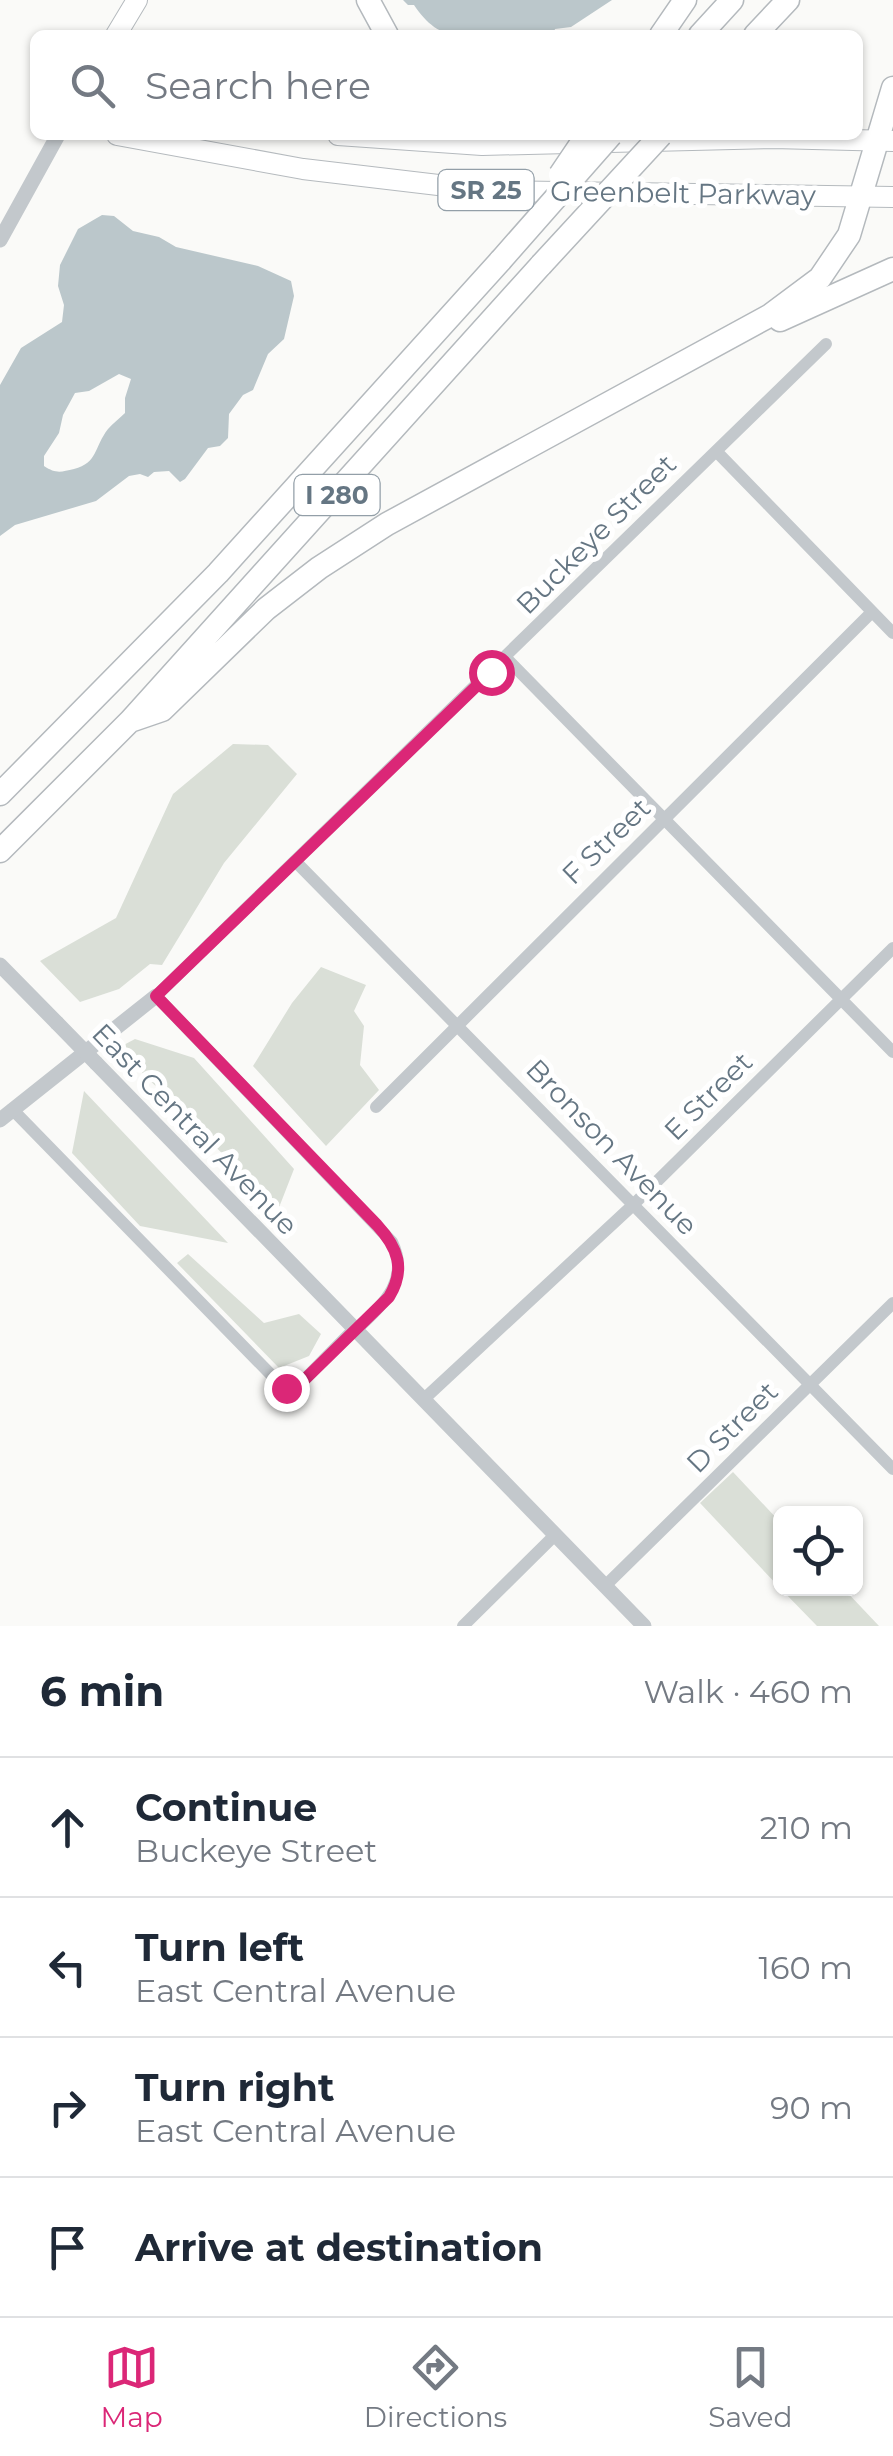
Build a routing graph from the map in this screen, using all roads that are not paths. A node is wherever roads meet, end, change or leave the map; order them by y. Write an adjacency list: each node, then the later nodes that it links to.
1 (136, 0): 6 (main road)
2 (368, 0): 7 (highway)
3 (685, 0): 8 (highway)
4 (732, 0): 9 (highway)
5 (788, 0): 10 (highway)
6 (121, 30)
7 (384, 30)
8 (664, 30)
9 (705, 30)
10 (760, 30)
11 (893, 88): 21 (highway)
12 (55, 140): 25 (street)
13 (145, 140): 23 (main road, Greenbelt Parkway / SR 25)
14 (410, 140): 22 (main road, Greenbelt Parkway / SR 25)
15 (452, 140): 22 (main road)
16 (548, 140): 22 (main road, Greenbelt Parkway / SR 25)
17 (573, 140): 26 (highway, bridge)
18 (607, 140): 26 (highway, I 280, bridge)
19 (656, 140): 34 (highway, I 280, bridge)
20 (848, 140): 21 (main road, Greenbelt Parkway / SR 25)
21 (886, 141): 23 (highway)
22 (482, 145)
23 (858, 197): 24 (main road, Greenbelt Parkway / SR 25); 29 (highway)
24 (893, 197)
25 (0, 240)
26 (502, 260): 35 (highway, I 280)
27 (893, 268): 29 (highway)
28 (826, 344): 30 (street, Buckeye Street)
29 (677, 368): 34 (highway)
30 (716, 451): 31 (street); 33 (street, Buckeye Street)
31 (872, 612): 32 (street); 36 (street, F Street)
32 (893, 634)
33 (506, 658): 36 (street); 38 (street, Buckeye Street)
34 (130, 722): 37 (highway, I 280)
35 (0, 794)
36 (665, 819): 42 (street); 43 (street, F Street)
37 (0, 850)
38 (295, 861): 41 (street, Buckeye Street); 43 (street, Bronson Avenue)
39 (893, 948): 42 (street, E Street)
40 (0, 964): 49 (street, East Central Avenue, bridge)
41 (156, 996): 46 (street, Buckeye Street); 49 (street)
42 (841, 998): 44 (street); 47 (street, E Street)
43 (456, 1024): 45 (street, F Street); 47 (street, Bronson Avenue)
44 (893, 1052)
45 (376, 1106)
46 (6, 1115): 49 (street)
47 (633, 1205): 50 (street, Bronson Avenue); 51 (street, E Street)
48 (893, 1303): 50 (street, D Street)
49 (356, 1329): 51 (street, East Central Avenue)
50 (810, 1384): 52 (street, Bronson Avenue); 54 (street, D Street)
51 (424, 1399): 53 (street, East Central Avenue)
52 (893, 1469)
53 (556, 1535): 54 (street, East Central Avenue); 55 (street)
54 (605, 1586): 56 (street, East Central Avenue)
55 (464, 1626)
56 (644, 1626)

